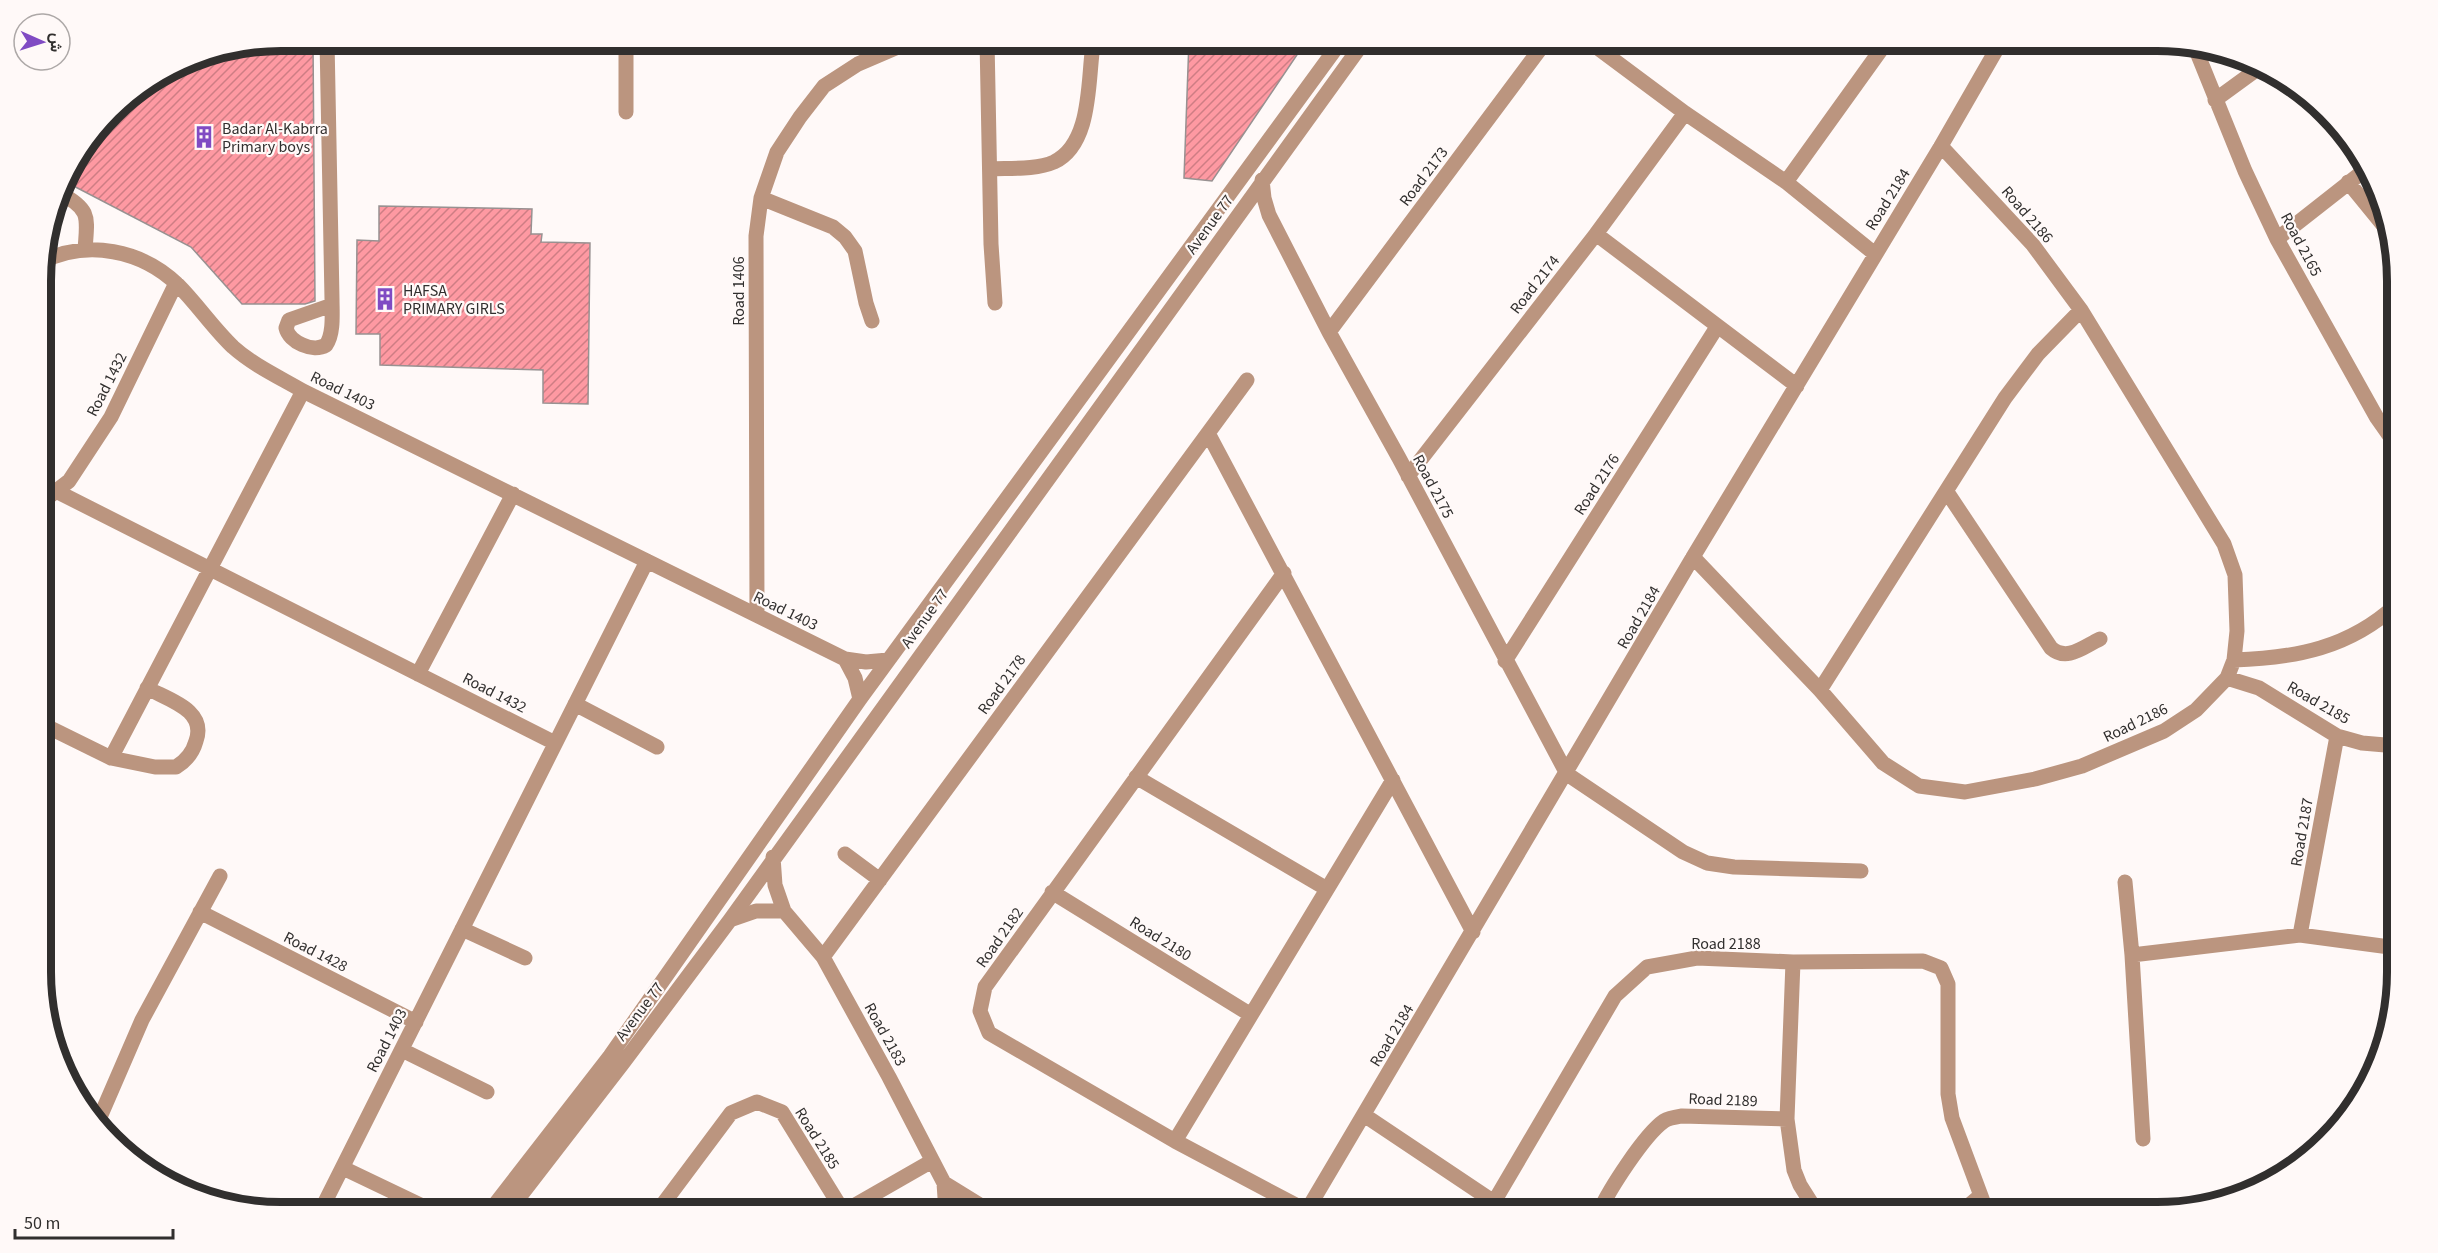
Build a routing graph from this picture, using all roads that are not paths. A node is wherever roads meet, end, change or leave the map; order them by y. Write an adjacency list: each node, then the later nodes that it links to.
1 (327, 51): 35 (street)
2 (626, 51): 15 (street)
3 (875, 51): 24 (street, Road 1406)
4 (987, 51): 18 (street)
5 (1334, 51): 58 (street, Avenue 77)
6 (1357, 51): 20 (street, Avenue 77)
7 (1539, 51): 39 (street, Road 2173)
8 (1602, 51): 16 (street)
9 (1880, 51): 21 (street)
10 (1996, 51): 17 (street, Road 2184)
11 (1092, 53): 18 (street)
12 (2198, 54): 14 (street, Road 2165)
13 (2253, 72): 14 (street)
14 (2215, 100): 29 (street, Road 2165)
15 (626, 112)
16 (1685, 113): 21 (street); 28 (street, Road 2174)
17 (1941, 146): 31 (street, Road 2184); 36 (street, Road 2186)
18 (990, 169): 34 (street)
19 (2360, 174): 22 (street)
20 (1262, 180): 25 (street, Avenue 77); 26 (street, Road 2175)
21 (1786, 182): 31 (street)
22 (2348, 182): 27 (street); 29 (street)
23 (67, 197): 30 (street)
24 (761, 198): 37 (street); 55 (street, Road 1406)
25 (1239, 212): 26 (street); 77 (street, Avenue 77)
26 (1269, 215): 39 (street, Road 2175)
27 (2378, 219)
28 (1596, 234): 38 (street); 45 (street, Road 2174)
29 (2277, 239): 43 (street, Road 2165)
30 (85, 250): 32 (street, Road 1403); 33 (street, Road 1403)
31 (1875, 254): 41 (street, Road 2184)
32 (52, 257)
33 (176, 283): 42 (street, Road 1403); 46 (street, Road 1432)
34 (995, 303)
35 (332, 305)
36 (2081, 310): 48 (street); 59 (street, Road 2186)
37 (872, 321)
38 (1717, 327): 41 (street); 60 (street, Road 2176)
39 (1329, 332): 45 (street, Road 2175)
40 (1247, 380): 44 (street, Road 2178)
41 (1797, 386): 50 (street, Road 2184)
42 (303, 391): 49 (street, Road 1403); 52 (street)
43 (2387, 432)
44 (1208, 433): 53 (street); 80 (street, Road 2178)
45 (1408, 476): 60 (street, Road 2175)
46 (51, 487)
47 (51, 490): 52 (street, Road 1432)
48 (1947, 492): 56 (street); 64 (street)
49 (513, 495): 51 (street, Road 1403); 61 (street)
50 (1693, 557): 64 (street, Road 2186); 73 (street, Road 2184)
51 (647, 561): 55 (street, Road 1403); 66 (street, Road 1403)
52 (210, 569): 61 (street, Road 1432); 63 (street)
53 (1284, 573): 74 (street, Road 2182); 75 (street)
54 (2387, 611): 59 (street)
55 (757, 615): 57 (street, Road 1403)
56 (2100, 639)
57 (845, 659): 58 (street, Road 1403); 65 (street)
58 (888, 660): 65 (street, Avenue 77)
59 (2234, 660): 62 (street, Road 2186)
60 (1505, 661): 73 (street, Road 2175)
61 (418, 674): 69 (street, Road 1432)
62 (2227, 678): 64 (street, Road 2186); 68 (street, Road 2185)
63 (147, 688): 72 (street); 72 (street)
64 (1820, 690)
65 (860, 699): 110 (street, Avenue 77)
66 (575, 704): 69 (street, Road 1403); 71 (street)
67 (51, 728): 72 (street)
68 (2337, 736): 70 (street, Road 2185); 89 (street, Road 2187)
69 (555, 743): 87 (street, Road 1403)
70 (2387, 745)
71 (657, 747)
72 (111, 758)
73 (1567, 774): 78 (street); 88 (street, Road 2184)
74 (1136, 777): 82 (street); 83 (street, Road 2182)
75 (1393, 780): 82 (street); 88 (street)
76 (845, 854): 80 (street)
77 (773, 857): 84 (street, Road 2183); 86 (street, Avenue 77)
78 (1861, 871)
79 (220, 876): 85 (street)
80 (880, 880): 92 (street, Road 2178)
81 (2125, 882): 91 (street)
82 (1327, 890): 95 (street)
83 (1052, 892): 95 (street, Road 2180); 103 (street, Road 2182)
84 (784, 911): 86 (street); 92 (street, Road 2183)
85 (200, 912): 96 (street, Road 1428); 99 (street)
86 (730, 920): 111 (street, Avenue 77)
87 (462, 928): 93 (street); 96 (street, Road 1403)
88 (1473, 932): 100 (street, Road 2184)
89 (2300, 935): 90 (street); 91 (street)
90 (2387, 947)
91 (2132, 955): 102 (street)
92 (823, 957): 104 (street, Road 2183)
93 (525, 958)
94 (1793, 962): 101 (street); 107 (street, Road 2188); 120 (street, Road 2188)
95 (1251, 1015): 103 (street)
96 (416, 1022): 97 (street, Road 1403)
97 (402, 1050): 98 (street); 105 (street, Road 1403)
98 (487, 1092)
99 (101, 1115)
100 (1364, 1115): 118 (street, Road 2184); 119 (street, Road 2188)
101 (1786, 1119): 121 (street, Road 2189); 122 (street)
102 (2143, 1139)
103 (1175, 1142): 117 (street, Road 2182)
104 (932, 1161): 106 (street, Road 2183); 114 (street, Road 2185)
105 (343, 1168): 108 (street, Road 1403); 109 (street)
106 (944, 1183): 115 (street, Road 2183); 116 (street, Road 2183)
107 (1980, 1196): 123 (street); 124 (street)
108 (325, 1202)
109 (414, 1202)
110 (497, 1202)
111 (516, 1202)
112 (664, 1202): 113 (street, Road 2185)
113 (837, 1202)
114 (860, 1202)
115 (945, 1202)
116 (975, 1202)
117 (1288, 1202)
118 (1313, 1202)
119 (1484, 1202)
120 (1494, 1202)
121 (1604, 1202)
122 (1811, 1202)
123 (1973, 1202)
124 (1983, 1202)

